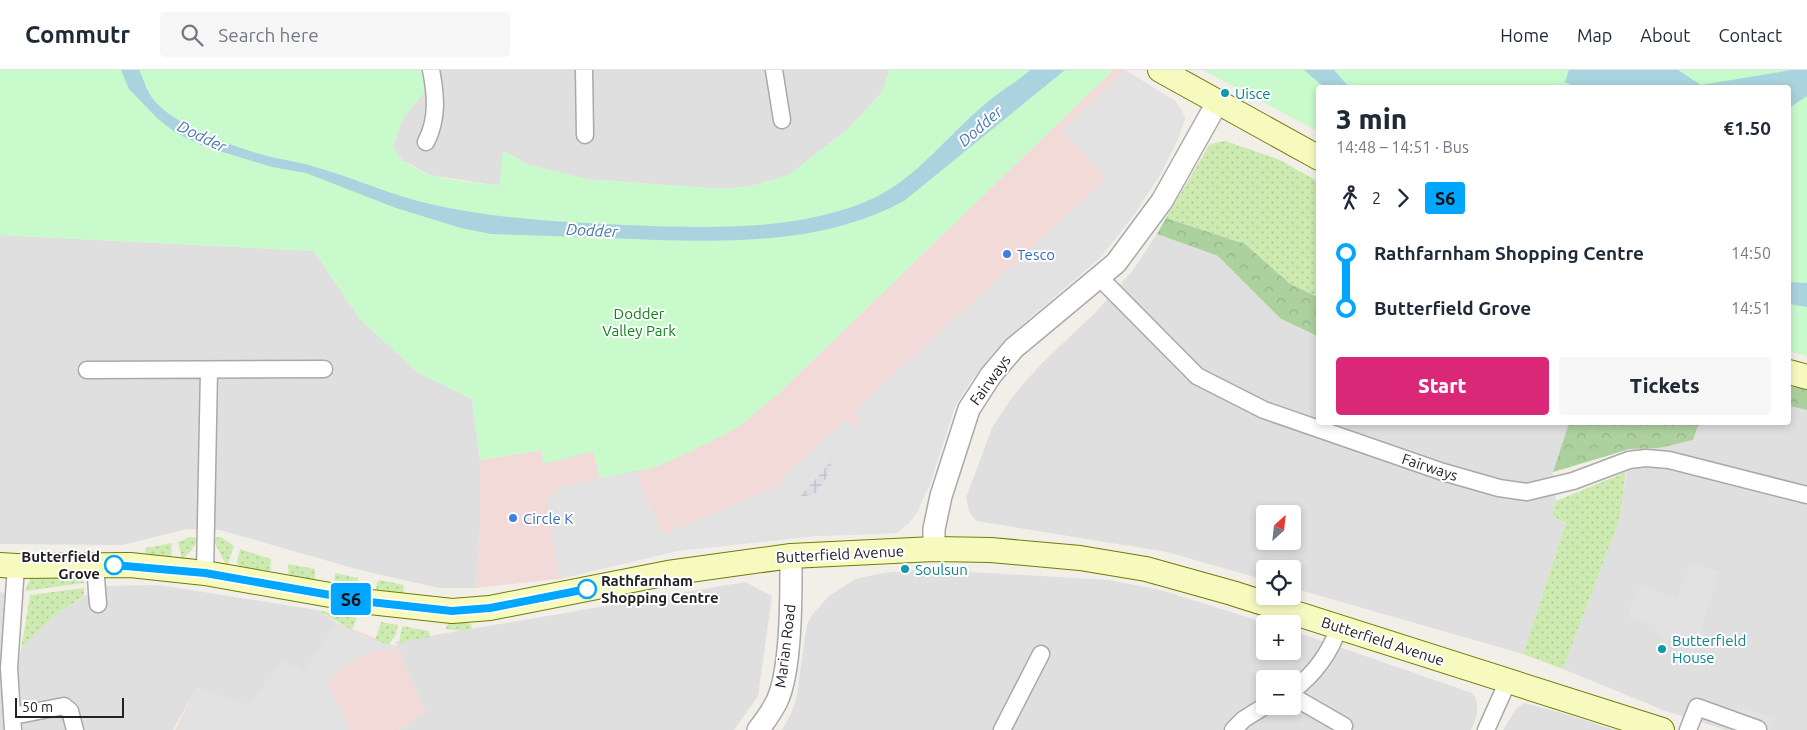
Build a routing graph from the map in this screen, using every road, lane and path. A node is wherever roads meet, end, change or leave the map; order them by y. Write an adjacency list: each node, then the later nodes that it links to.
1 (431, 70): 8 (street)
2 (584, 70): 7 (street)
3 (774, 70): 6 (street)
4 (1160, 70): 5 (main road)
5 (1217, 103): 9 (main road); 10 (street, Fairways)
6 (782, 120)
7 (585, 135)
8 (426, 142)
9 (1316, 156)
10 (1099, 277): 16 (street, Fairways); 17 (street, Fairways)
11 (324, 368): 13 (street)
12 (87, 370): 13 (street)
13 (209, 370): 21 (street)
14 (1791, 373): 15 (main road)
15 (1807, 377)
16 (1807, 495)
17 (934, 549): 18 (main road, Butterfield Avenue); 23 (main road, Butterfield Avenue)
18 (791, 556): 21 (main road, Butterfield Avenue); 33 (street, Marian Road)
19 (95, 565): 20 (main road, Butterfield Avenue); 21 (main road, Butterfield Avenue); 22 (street)
20 (8, 566): 30 (street)
21 (205, 573)
22 (98, 604)
23 (1338, 626): 25 (main road, Butterfield Avenue); 26 (street)
24 (1041, 654): 34 (street)
25 (1508, 681): 36 (street); 37 (main road, Butterfield Avenue)
26 (1301, 682)
27 (1301, 700): 29 (street)
28 (1256, 712): 35 (street)
29 (1346, 722)
30 (13, 723): 32 (street)
31 (1758, 729): 38 (street)
32 (75, 730)
33 (758, 730)
34 (1002, 730)
35 (1233, 730)
36 (1486, 730)
37 (1662, 730)
38 (1688, 730)

